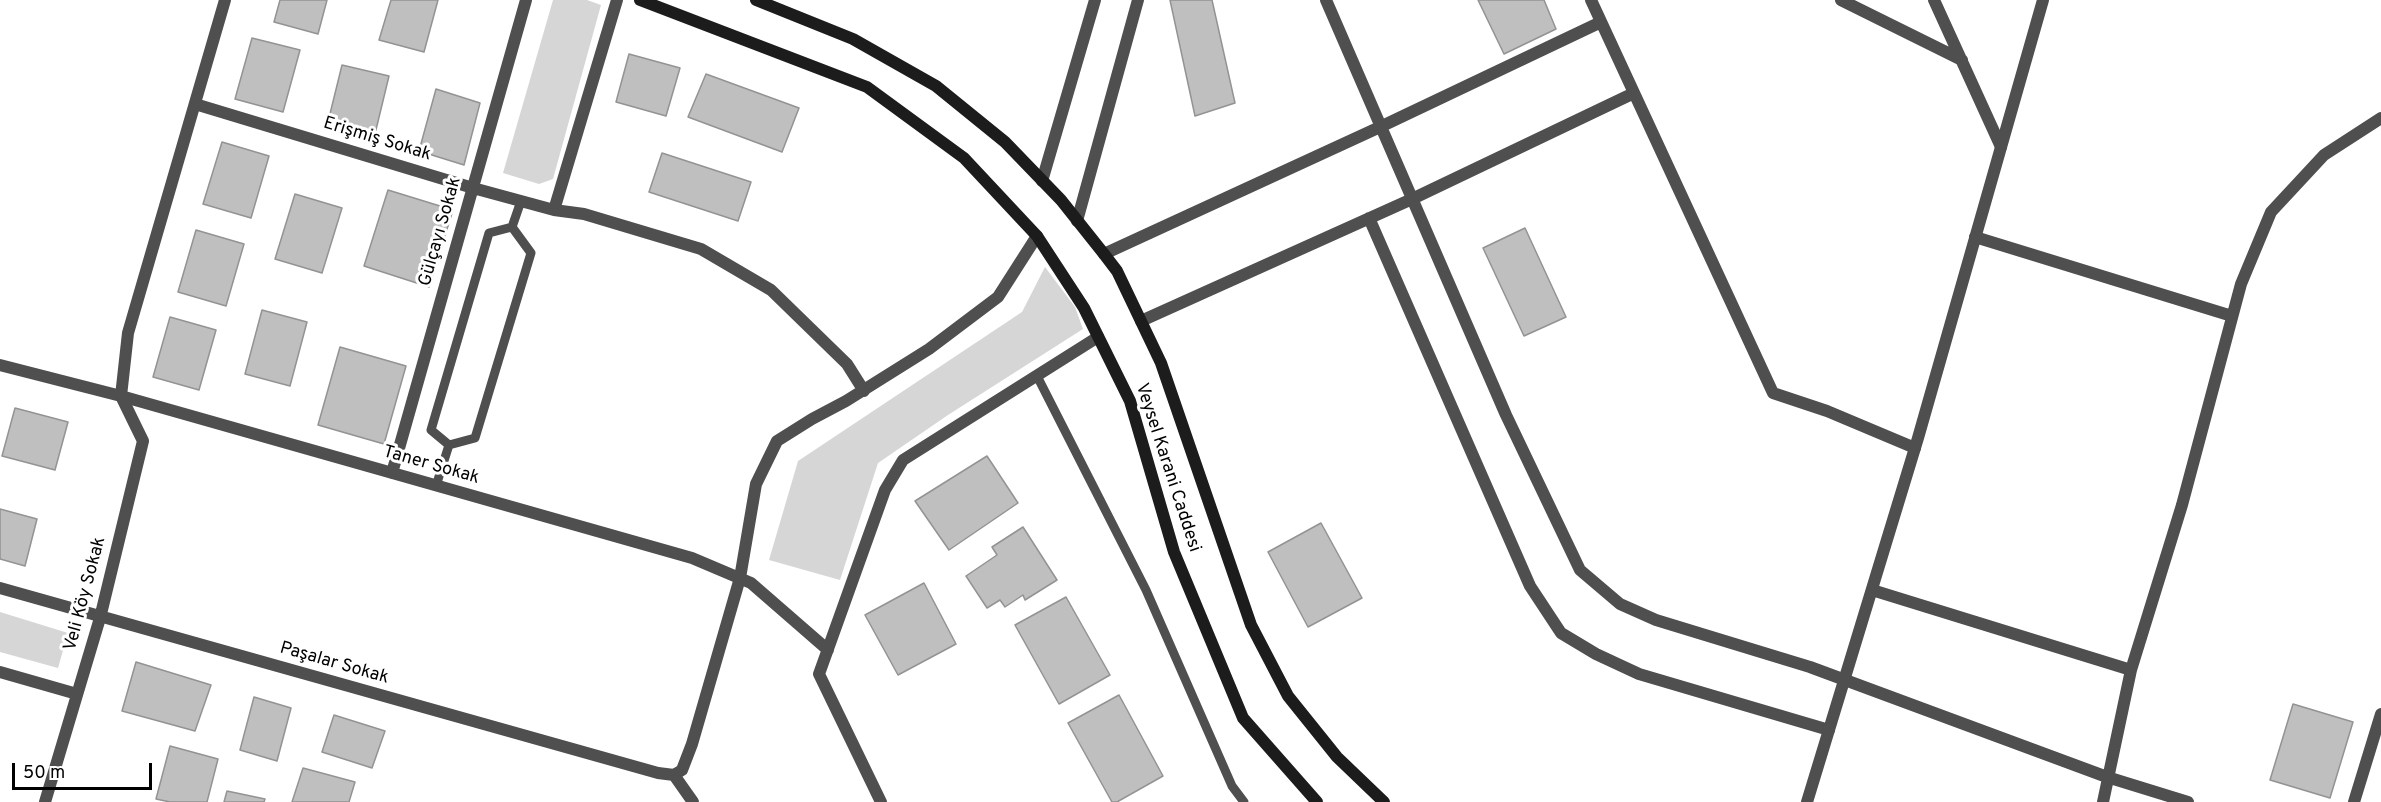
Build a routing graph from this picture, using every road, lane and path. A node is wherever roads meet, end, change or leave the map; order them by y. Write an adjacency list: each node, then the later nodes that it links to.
1 (225, 0): 16 (street)
2 (526, 0): 21 (street, Gülçayı Sokak)
3 (616, 0): 24 (street)
4 (640, 0): 28 (main road, Veysel Karani Caddesi)
5 (756, 0): 20 (main road, Veysel Karani Caddesi)
6 (1095, 0): 20 (street)
7 (1138, 0): 26 (street)
8 (1326, 0): 18 (street)
9 (1591, 0): 13 (street)
10 (1841, 0): 14 (street)
11 (1934, 0): 14 (street)
12 (2043, 0): 19 (street)
13 (1601, 22): 15 (street); 18 (street)
14 (1962, 60): 19 (street)
15 (1634, 93): 22 (street); 39 (street)
16 (195, 104): 21 (street, Erişmiş Sokak); 37 (street)
17 (2381, 118): 31 (street)
18 (1380, 127): 22 (street); 30 (street)
19 (2001, 147): 29 (street)
20 (1042, 181): 26 (main road, Veysel Karani Caddesi)
21 (473, 188): 23 (street, Erişmiş Sokak); 40 (street, Gülçayı Sokak)
22 (1412, 199): 25 (street); 49 (street)
23 (520, 201): 24 (street, Erişmiş Sokak); 27 (lane)
24 (554, 210): 36 (street, Erişmiş Sokak)
25 (1369, 218): 32 (street); 52 (street)
26 (1077, 221): 30 (main road, Veysel Karani Caddesi)
27 (512, 227): 38 (lane); 38 (lane)
28 (1037, 236): 33 (main road, Veysel Karani Caddesi); 36 (street)
29 (1975, 237): 31 (street); 39 (street)
30 (1104, 254): 32 (main road, Veysel Karani Caddesi)
31 (2232, 316): 47 (street)
32 (1141, 321): 60 (main road, Veysel Karani Caddesi)
33 (1098, 337): 35 (street); 59 (main road, Veysel Karani Caddesi)
34 (0, 365): 37 (street, Taner Sokak)
35 (1037, 376): 46 (street); 58 (lane)
36 (864, 391): 42 (street)
37 (121, 396): 40 (street, Taner Sokak); 45 (street, Veli Köy Sokak)
38 (449, 445): 41 (lane)
39 (1915, 448): 44 (street)
40 (392, 473): 41 (street, Taner Sokak)
41 (436, 486): 42 (street, Taner Sokak)
42 (740, 578): 46 (street, Taner Sokak); 53 (street)
43 (0, 588): 45 (street, Paşalar Sokak)
44 (1872, 590): 47 (street); 49 (street)
45 (100, 618): 50 (street, Veli Köy Sokak); 53 (street, Paşalar Sokak)
46 (828, 650): 57 (street)
47 (2132, 670): 54 (street)
48 (0, 672): 50 (street)
49 (1845, 679): 52 (street); 54 (street)
50 (77, 694): 55 (street, Veli Köy Sokak)
51 (2381, 714): 64 (street)
52 (1829, 730): 61 (street)
53 (674, 775): 56 (street)
54 (2107, 777): 62 (street); 63 (street)
55 (45, 802)
56 (693, 802)
57 (881, 802)
58 (1244, 802)
59 (1316, 802)
60 (1384, 802)
61 (1807, 802)
62 (2103, 802)
63 (2188, 802)
64 (2354, 802)

